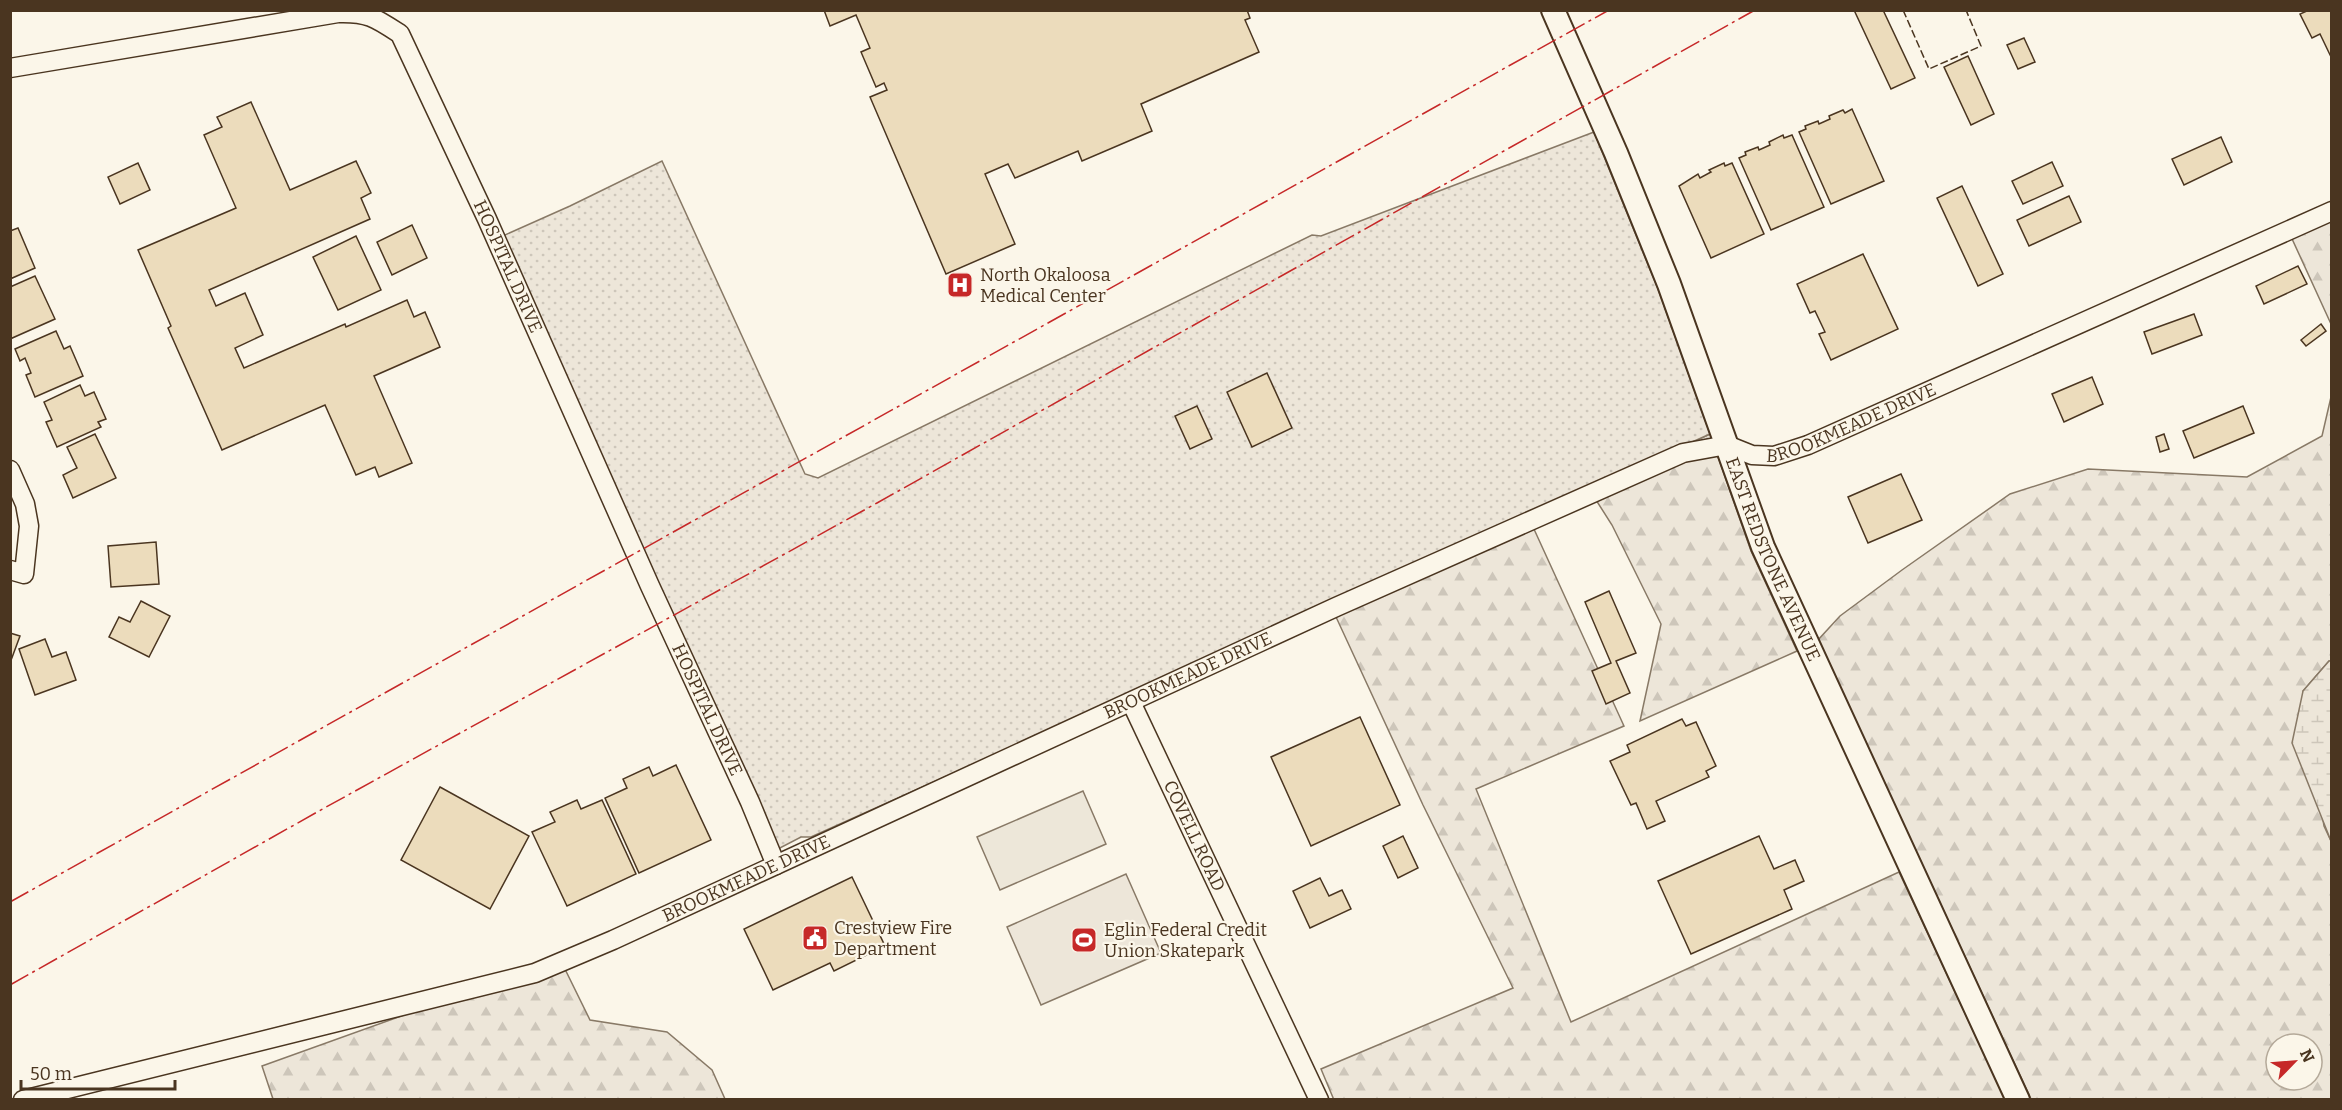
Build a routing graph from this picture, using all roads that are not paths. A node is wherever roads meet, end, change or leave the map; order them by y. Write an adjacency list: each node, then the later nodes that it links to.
1 (1553, 10): 4 (street, EAST REDSTONE AVENUE)
2 (10, 68): 8 (street, HOSPITAL DRIVE)
3 (2331, 211): 4 (street, BROOKMEADE DRIVE)
4 (1726, 445): 7 (street, BROOKMEADE DRIVE); 11 (street, EAST REDSTONE AVENUE)
5 (10, 470): 6 (street)
6 (10, 570)
7 (1131, 702): 8 (street, BROOKMEADE DRIVE); 10 (street, COVELL ROAD)
8 (776, 865): 9 (street, BROOKMEADE DRIVE)
9 (23, 1100)
10 (1319, 1100)
11 (2018, 1100)

